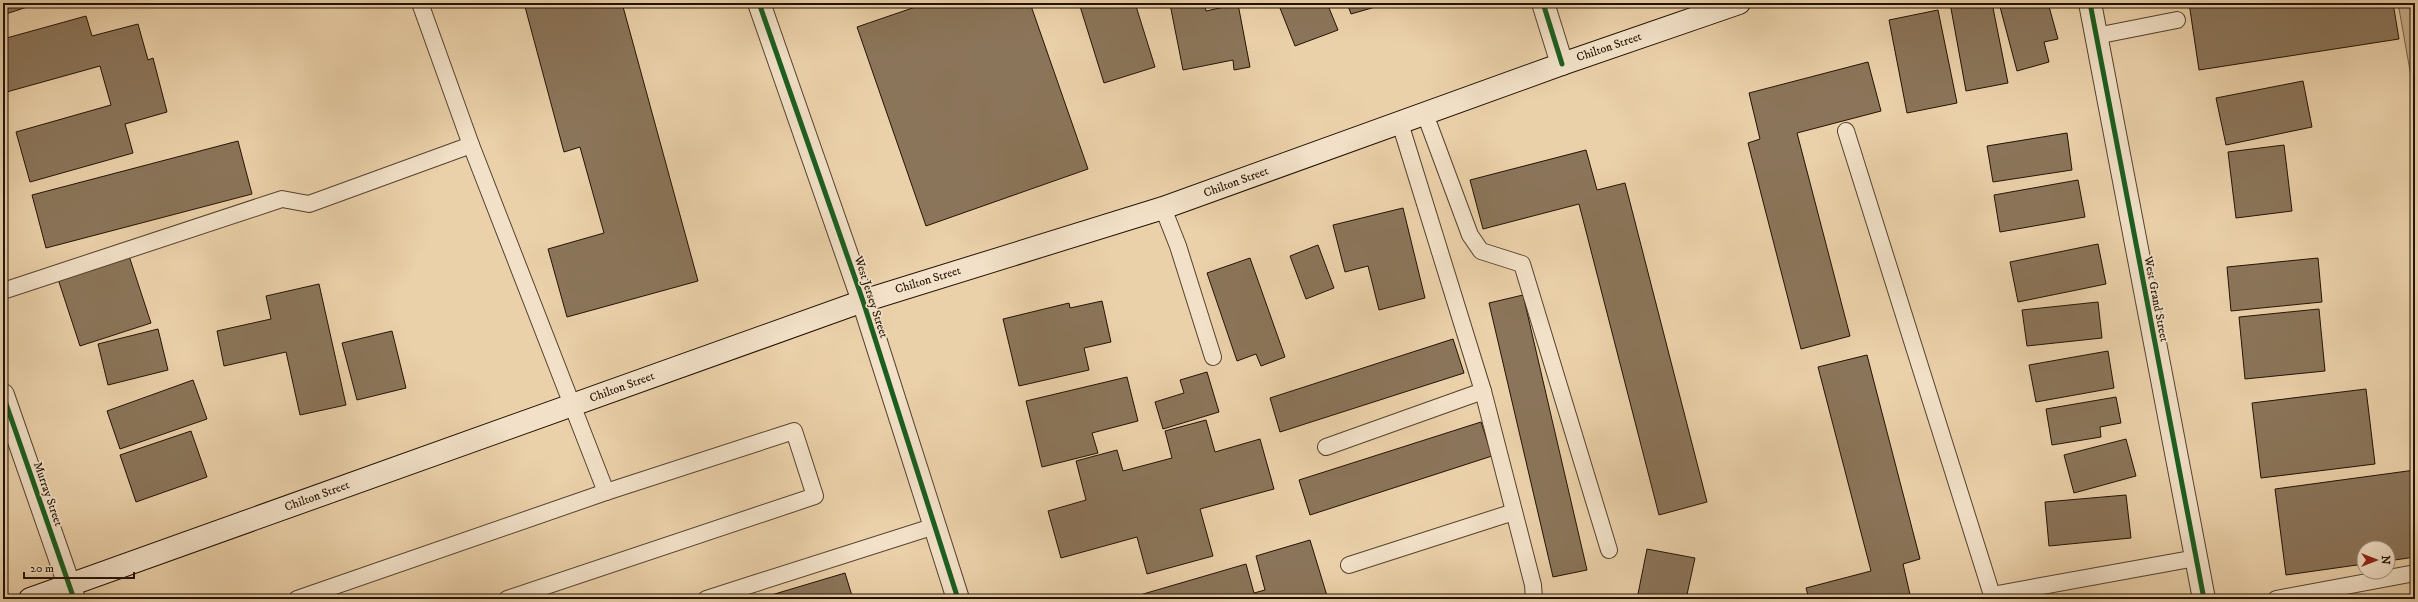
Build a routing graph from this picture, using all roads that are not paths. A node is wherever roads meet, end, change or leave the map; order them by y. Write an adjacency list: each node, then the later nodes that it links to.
1 (420, 3): 12 (lane)
2 (759, 3): 15 (main road, West Jersey Street)
3 (1543, 3): 8 (main road)
4 (1739, 3): 8 (main road, Chilton Street)
5 (2090, 3): 7 (main road, West Grand Street)
6 (2178, 20): 7 (lane)
7 (2096, 36): 25 (main road, West Grand Street)
8 (1562, 64): 9 (main road, Chilton Street)
9 (1425, 114): 10 (main road, Chilton Street); 24 (lane)
10 (1400, 123): 13 (main road, Chilton Street); 17 (lane)
11 (1846, 131): 25 (lane)
12 (471, 146): 14 (lane); 19 (lane)
13 (1163, 208): 15 (main road, Chilton Street); 16 (lane)
14 (3, 291)
15 (863, 301): 19 (main road, Chilton Street); 23 (main road, West Jersey Street)
16 (1213, 357)
17 (1483, 391): 20 (lane); 22 (lane)
18 (3, 395): 28 (main road, Murray Street)
19 (572, 405): 21 (lane); 28 (main road, Chilton Street)
20 (1326, 447)
21 (606, 492): 30 (lane); 31 (lane)
22 (1514, 512): 26 (lane); 34 (lane)
23 (935, 526): 32 (lane); 33 (main road, West Jersey Street)
24 (1609, 550)
25 (2196, 558): 35 (main road, West Grand Street)
26 (1349, 565)
27 (2415, 572): 36 (lane)
28 (72, 592): 29 (main road, Chilton Street)
29 (30, 599)
30 (297, 599)
31 (507, 599)
32 (706, 599)
33 (958, 599)
34 (1534, 599)
35 (2204, 599)
36 (2276, 599)

